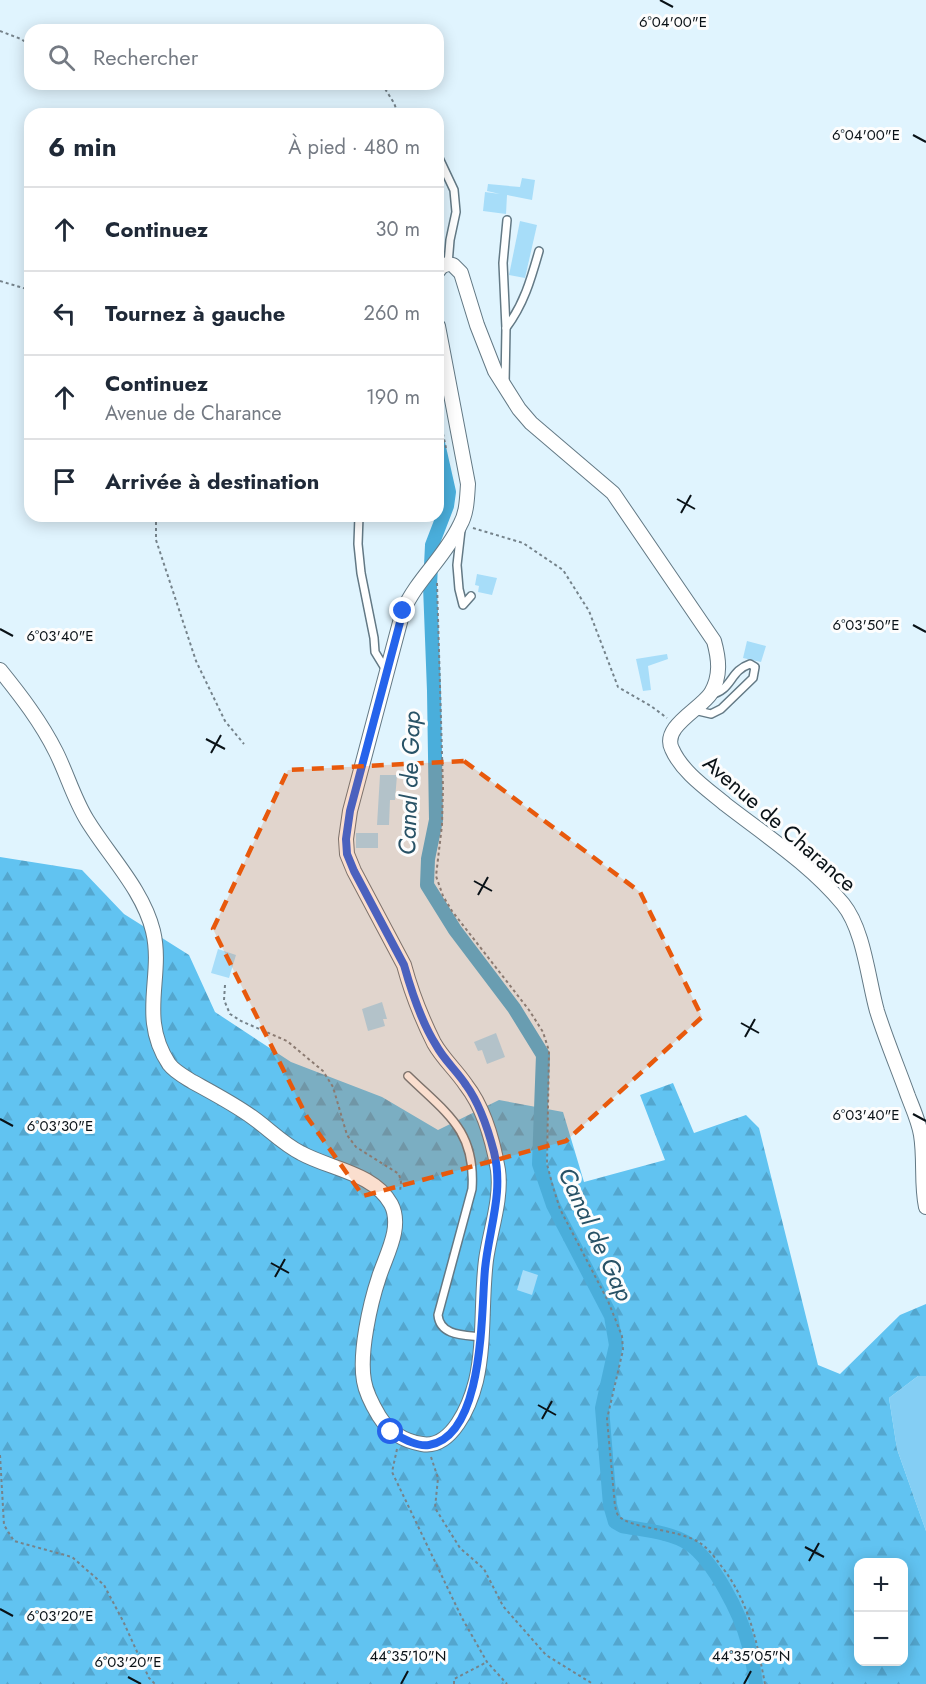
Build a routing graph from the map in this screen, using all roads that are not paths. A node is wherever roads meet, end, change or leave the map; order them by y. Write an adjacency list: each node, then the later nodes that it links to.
1 (444, 169): 4 (lane)
2 (507, 220): 6 (lane)
3 (539, 251): 6 (lane)
4 (444, 263)
5 (444, 267): 8 (street)
6 (506, 328): 8 (lane)
7 (444, 358): 10 (street)
8 (506, 391): 14 (street)
9 (359, 522): 13 (lane)
10 (461, 525): 11 (lane); 13 (street)
11 (471, 596)
12 (0, 670): 18 (street)
13 (388, 672): 18 (street)
14 (710, 695): 15 (street); 15 (lane)
15 (694, 710): 17 (street, Avenue de Charance)
16 (408, 1076): 18 (lane)
17 (926, 1208)
18 (481, 1337)

